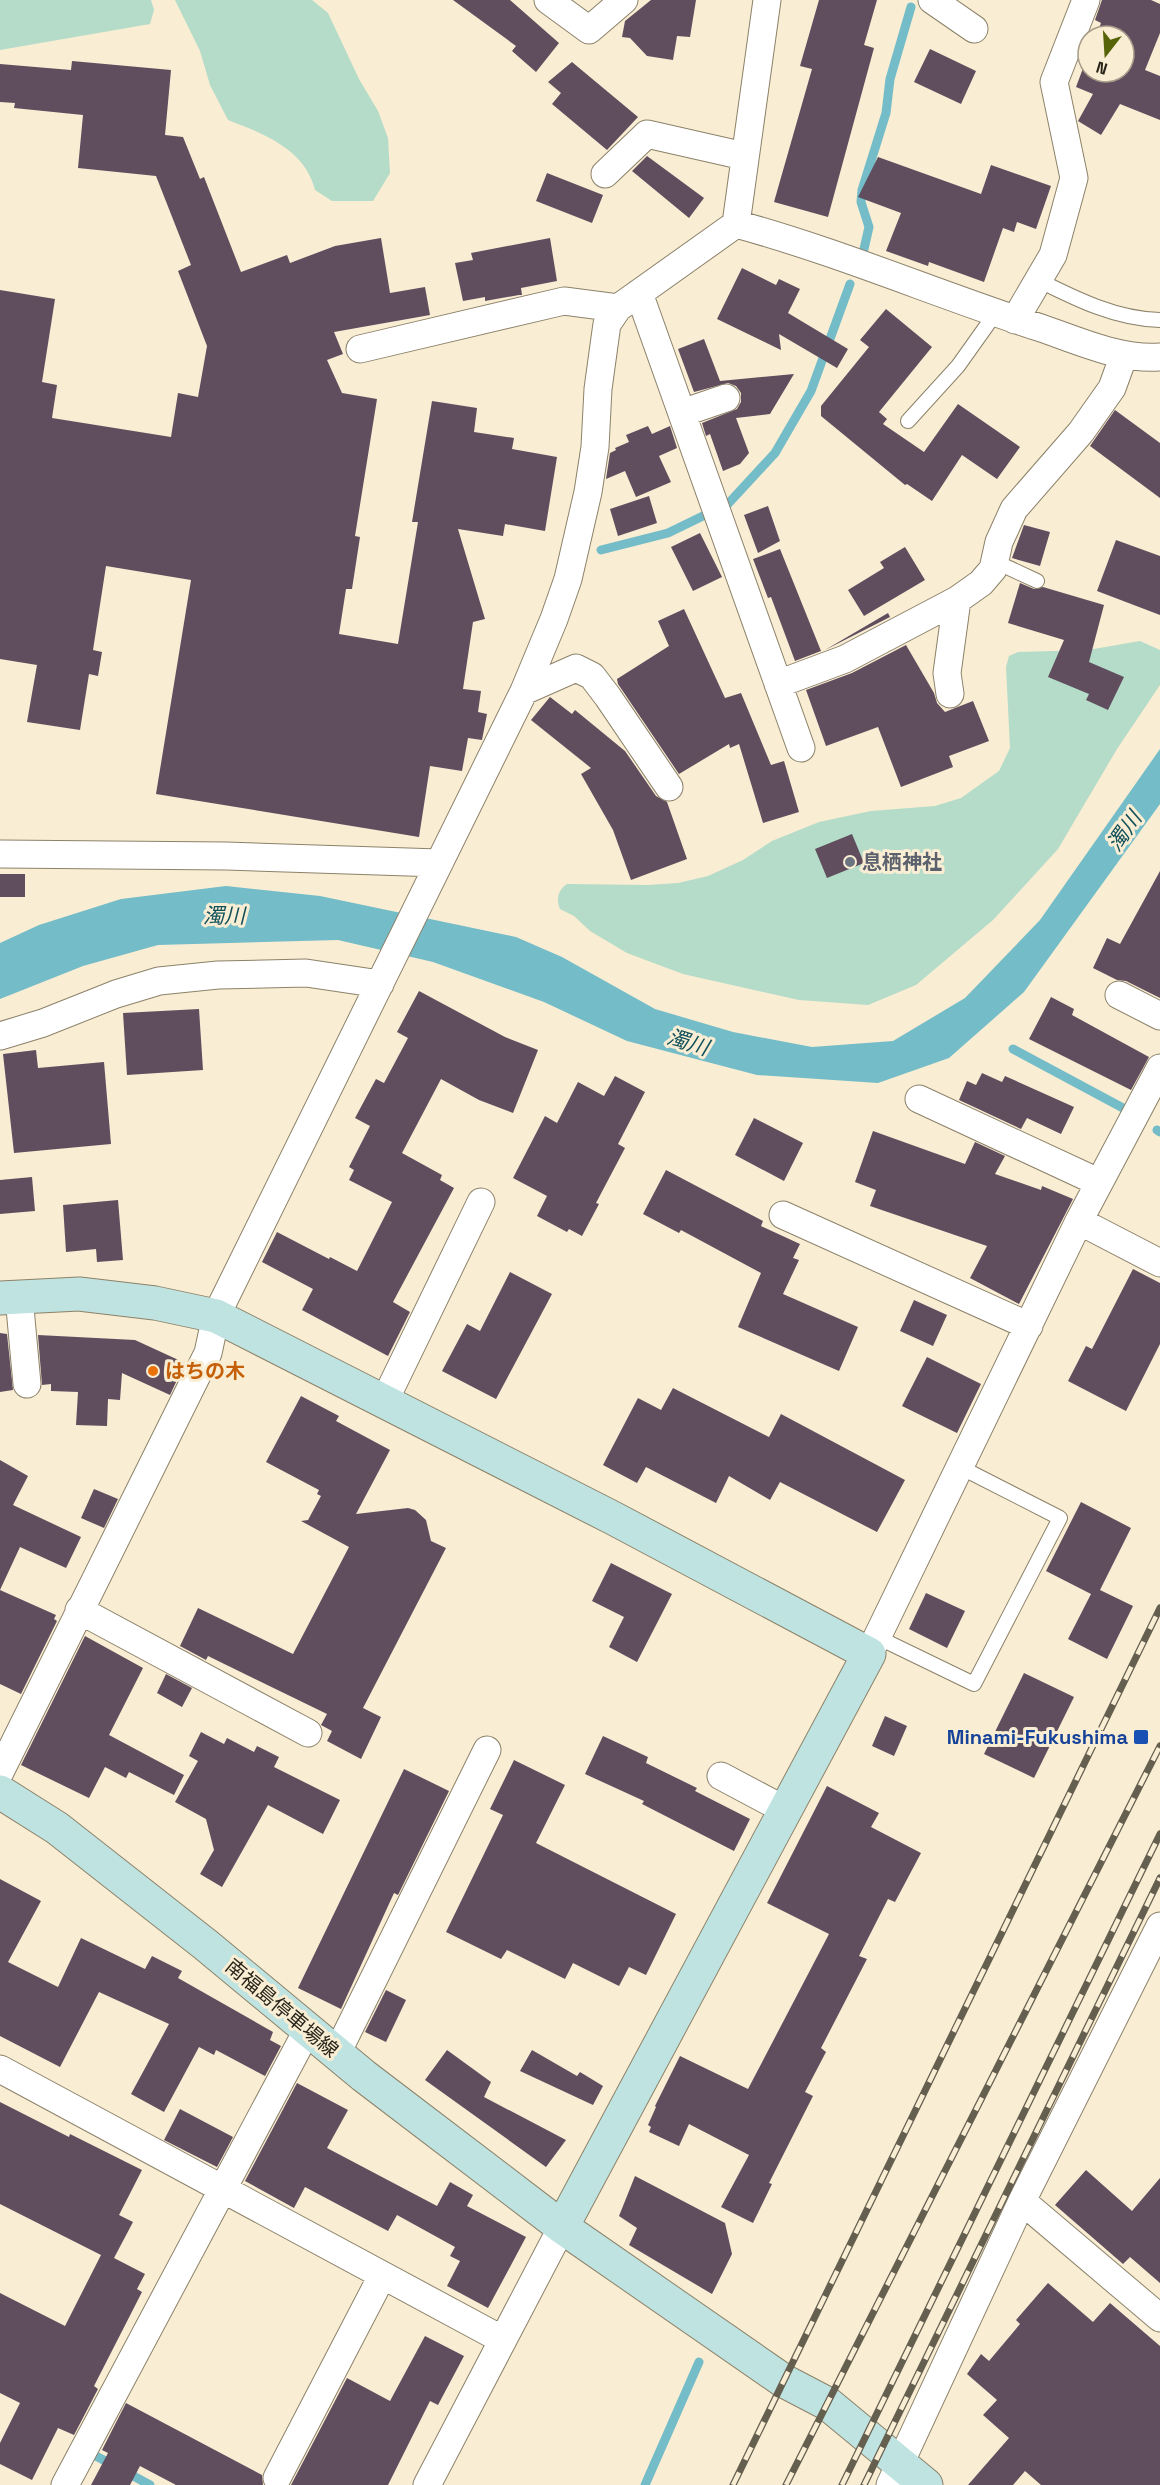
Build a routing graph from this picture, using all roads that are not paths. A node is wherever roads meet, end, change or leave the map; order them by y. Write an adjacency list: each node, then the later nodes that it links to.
1 (548, 0): 2 (street)
2 (624, 0)
3 (767, 0): 7 (street)
4 (932, 0): 6 (street)
5 (1086, 0): 10 (street)
6 (974, 29)
7 (744, 156): 8 (street); 9 (street)
8 (605, 174)
9 (736, 224): 11 (street); 12 (street)
10 (1038, 279): 12 (street); 13 (lane)
11 (628, 300): 14 (street); 18 (street); 24 (street)
12 (1005, 317): 15 (street); 19 (lane)
13 (1160, 320)
14 (360, 349)
15 (1124, 355): 16 (street); 20 (street)
16 (1160, 357)
17 (726, 398): 18 (street)
18 (682, 413): 23 (street)
19 (908, 421)
20 (994, 561): 21 (lane); 22 (street)
21 (1037, 581)
22 (957, 600): 23 (street); 25 (street)
23 (778, 684): 26 (street)
24 (524, 692): 27 (street); 29 (street)
25 (950, 694)
26 (801, 748)
27 (669, 787)
28 (0, 854): 29 (street)
29 (439, 863): 30 (street)
30 (384, 975): 33 (street); 42 (street)
31 (1119, 995): 32 (street)
32 (1160, 1016)
33 (0, 1036)
34 (1160, 1068): 36 (street)
35 (919, 1099): 36 (street)
36 (1098, 1182): 39 (street)
37 (481, 1202): 45 (street)
38 (783, 1215): 43 (street)
39 (1079, 1221): 40 (street); 43 (street)
40 (1160, 1263)
41 (10, 1297): 42 (street); 44 (street)
42 (216, 1316): 45 (street); 47 (street)
43 (1029, 1326): 46 (street)
44 (27, 1384)
45 (384, 1402): 48 (street)
46 (960, 1467): 48 (street); 48 (lane)
47 (79, 1610): 49 (street); 51 (street)
48 (873, 1646): 54 (street)
49 (308, 1733)
50 (488, 1750): 57 (street)
51 (0, 1772)
52 (721, 1776): 54 (street)
53 (0, 1792): 56 (street, 南福島停車場線)
54 (785, 1810): 61 (street)
55 (1160, 1926): 60 (street)
56 (308, 2029): 57 (street, 南福島停車場線); 59 (street)
57 (337, 2053): 61 (street, 南福島停車場線)
58 (0, 2069): 59 (street)
59 (223, 2190): 62 (street); 67 (street)
60 (1022, 2201): 63 (street); 65 (street)
61 (561, 2227): 64 (street); 65 (street, 南福島停車場線)
62 (382, 2276): 64 (street); 66 (street)
63 (1160, 2318)
64 (503, 2340): 68 (street)
65 (896, 2474): 69 (street, 南福島停車場線)
66 (277, 2478)
67 (65, 2485)
68 (427, 2485)
69 (926, 2485)

